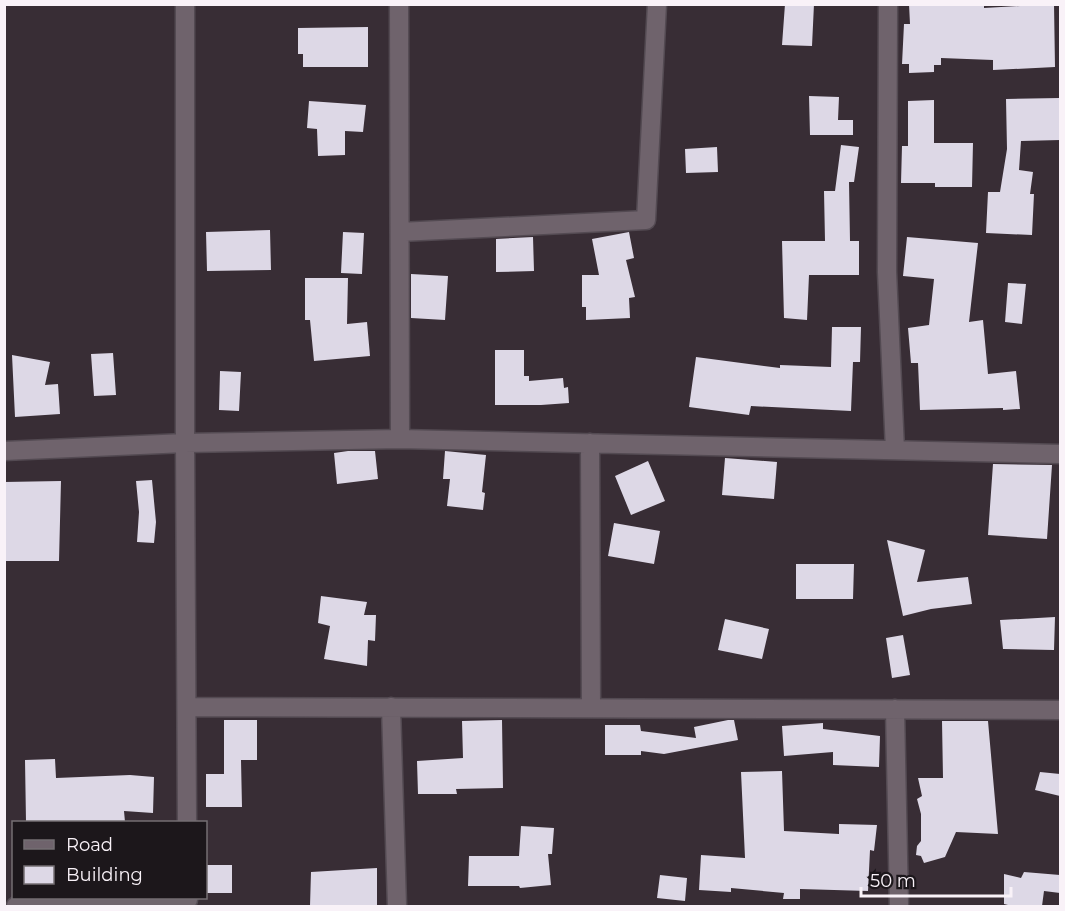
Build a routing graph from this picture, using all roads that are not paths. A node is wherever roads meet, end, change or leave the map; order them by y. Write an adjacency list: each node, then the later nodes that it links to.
1 (185, 4): 7 (street)
2 (399, 4): 5 (street)
3 (657, 4): 5 (street)
4 (888, 4): 9 (street)
5 (400, 232): 6 (street)
6 (400, 439): 7 (street); 8 (street)
7 (185, 443): 10 (street); 12 (street)
8 (590, 443): 9 (street); 14 (street)
9 (895, 450): 11 (street)
10 (4, 451)
11 (1060, 454)
12 (186, 706): 13 (street); 17 (street)
13 (391, 707): 14 (street); 20 (street)
14 (591, 708): 15 (street)
15 (895, 709): 16 (street); 21 (street)
16 (1060, 710)
17 (188, 821)
18 (188, 901): 19 (street)
19 (16, 906)
20 (397, 906)
21 (899, 906)

